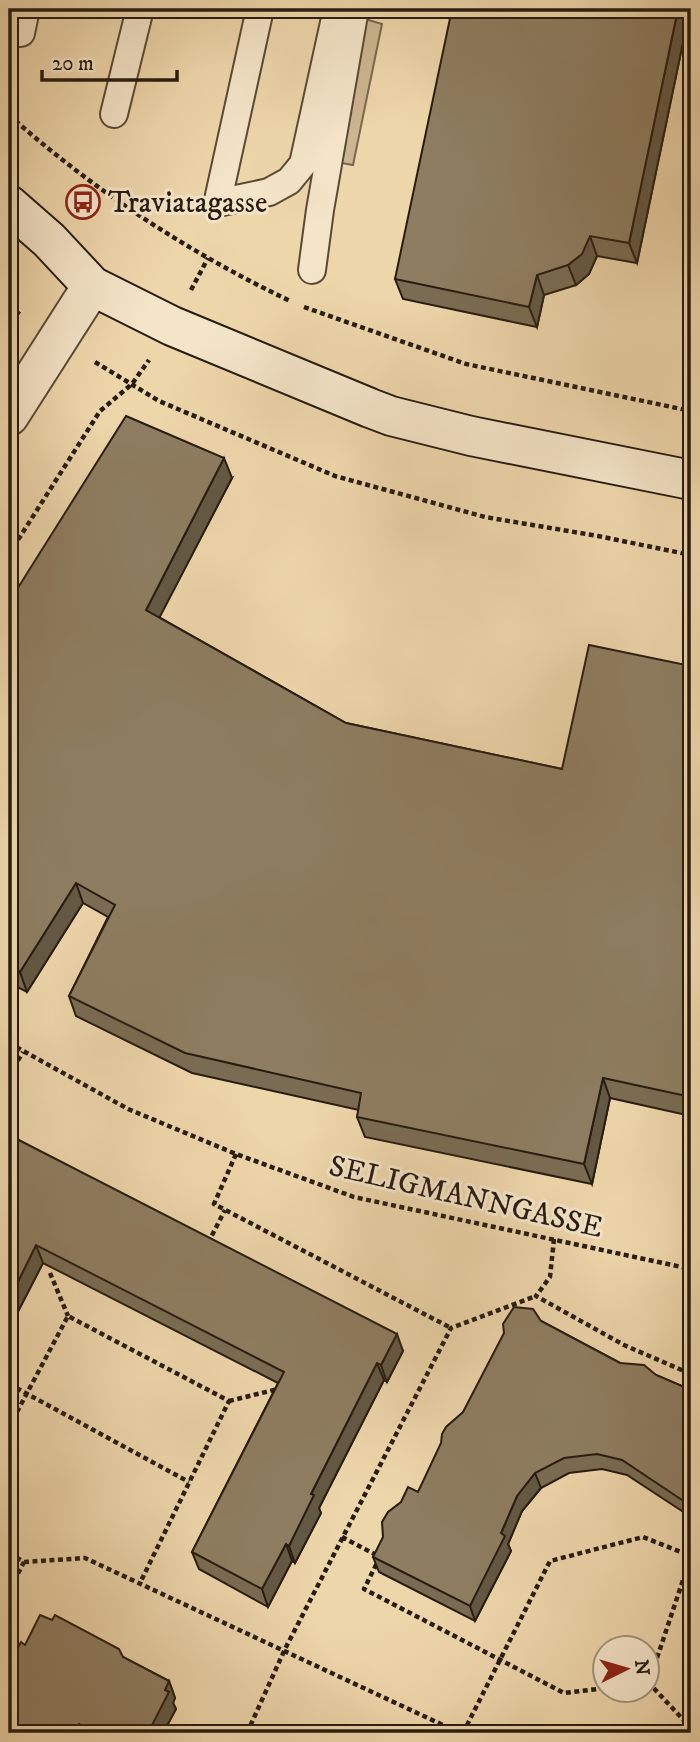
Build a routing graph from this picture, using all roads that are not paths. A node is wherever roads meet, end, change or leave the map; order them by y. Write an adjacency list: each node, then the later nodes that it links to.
1 (140, 9): 5 (lane)
2 (260, 9): 3 (lane)
3 (337, 9)
4 (355, 9): 7 (lane)
5 (114, 114)
6 (9, 205): 8 (main road)
7 (312, 270)
8 (92, 286): 9 (main road); 10 (main road)
9 (9, 416)
10 (691, 480)

